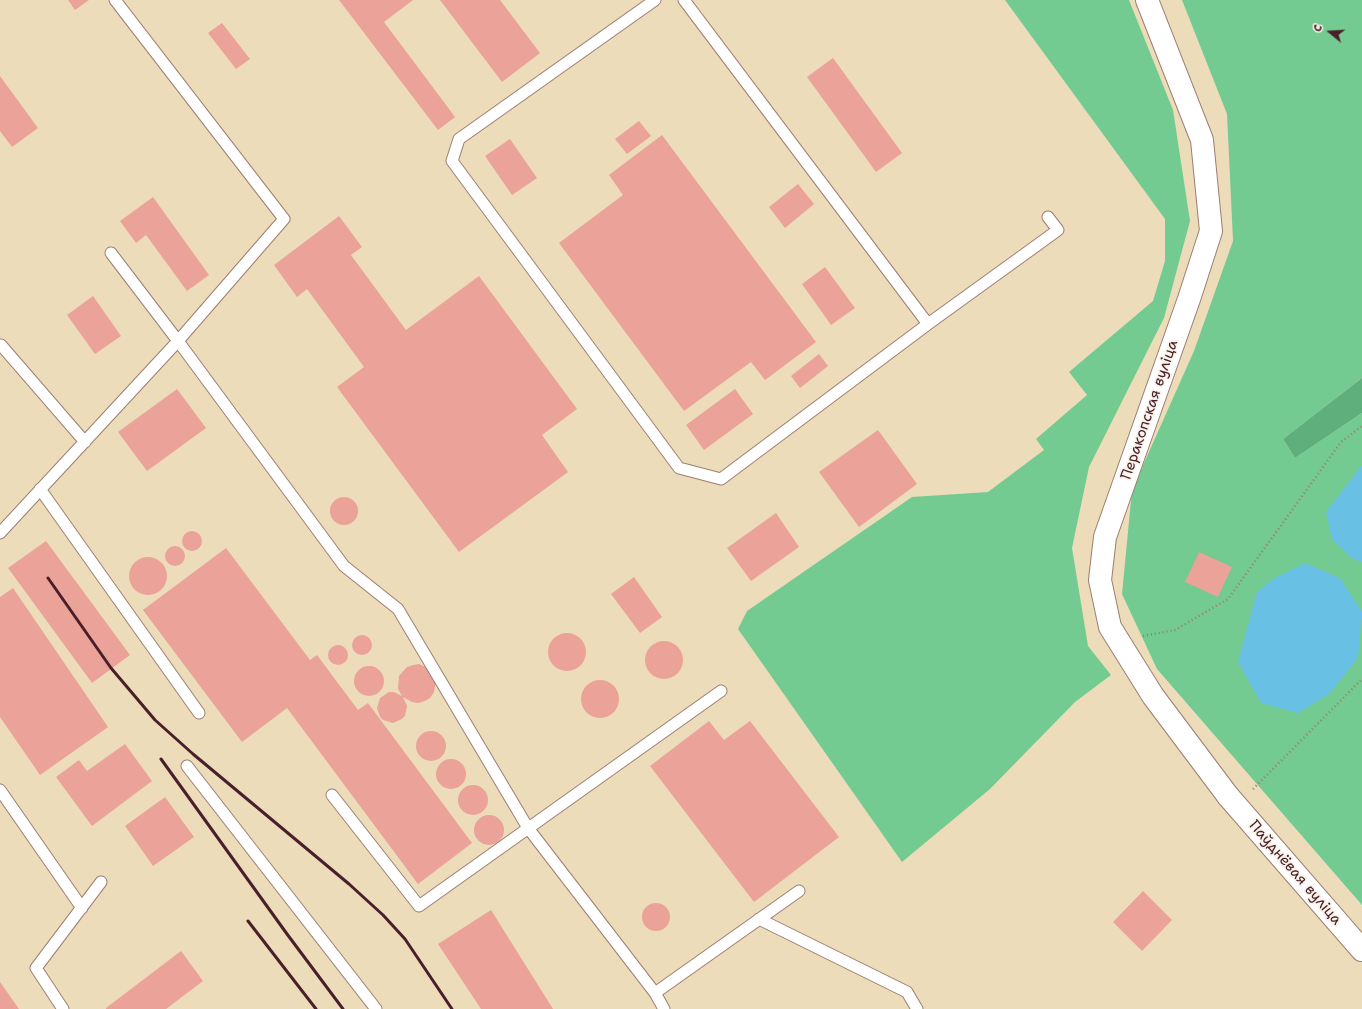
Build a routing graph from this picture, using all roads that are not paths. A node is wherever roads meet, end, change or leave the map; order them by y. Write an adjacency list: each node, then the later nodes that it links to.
1 (115, 0): 8 (lane)
2 (655, 0): 7 (lane)
3 (684, 0): 7 (lane)
4 (1147, 0): 18 (street, Перакопская вуліца)
5 (1048, 217): 7 (lane)
6 (111, 253): 8 (lane)
7 (928, 324)
8 (178, 341): 10 (lane); 19 (lane)
9 (1, 345): 10 (lane)
10 (85, 442): 11 (lane)
11 (40, 490): 12 (lane); 14 (lane)
12 (0, 533)
13 (721, 691): 19 (lane)
14 (199, 713)
15 (187, 766): 27 (lane)
16 (0, 790): 22 (lane)
17 (332, 795): 19 (lane)
18 (1233, 800): 24 (street, Паўднёвая вуліца)
19 (528, 828): 25 (lane)
20 (102, 882): 22 (lane)
21 (799, 890): 23 (lane)
22 (82, 908): 26 (lane)
23 (759, 919): 25 (lane); 29 (lane)
24 (1362, 950)
25 (655, 993): 28 (lane)
26 (63, 1009)
27 (376, 1009)
28 (664, 1009)
29 (917, 1009)

